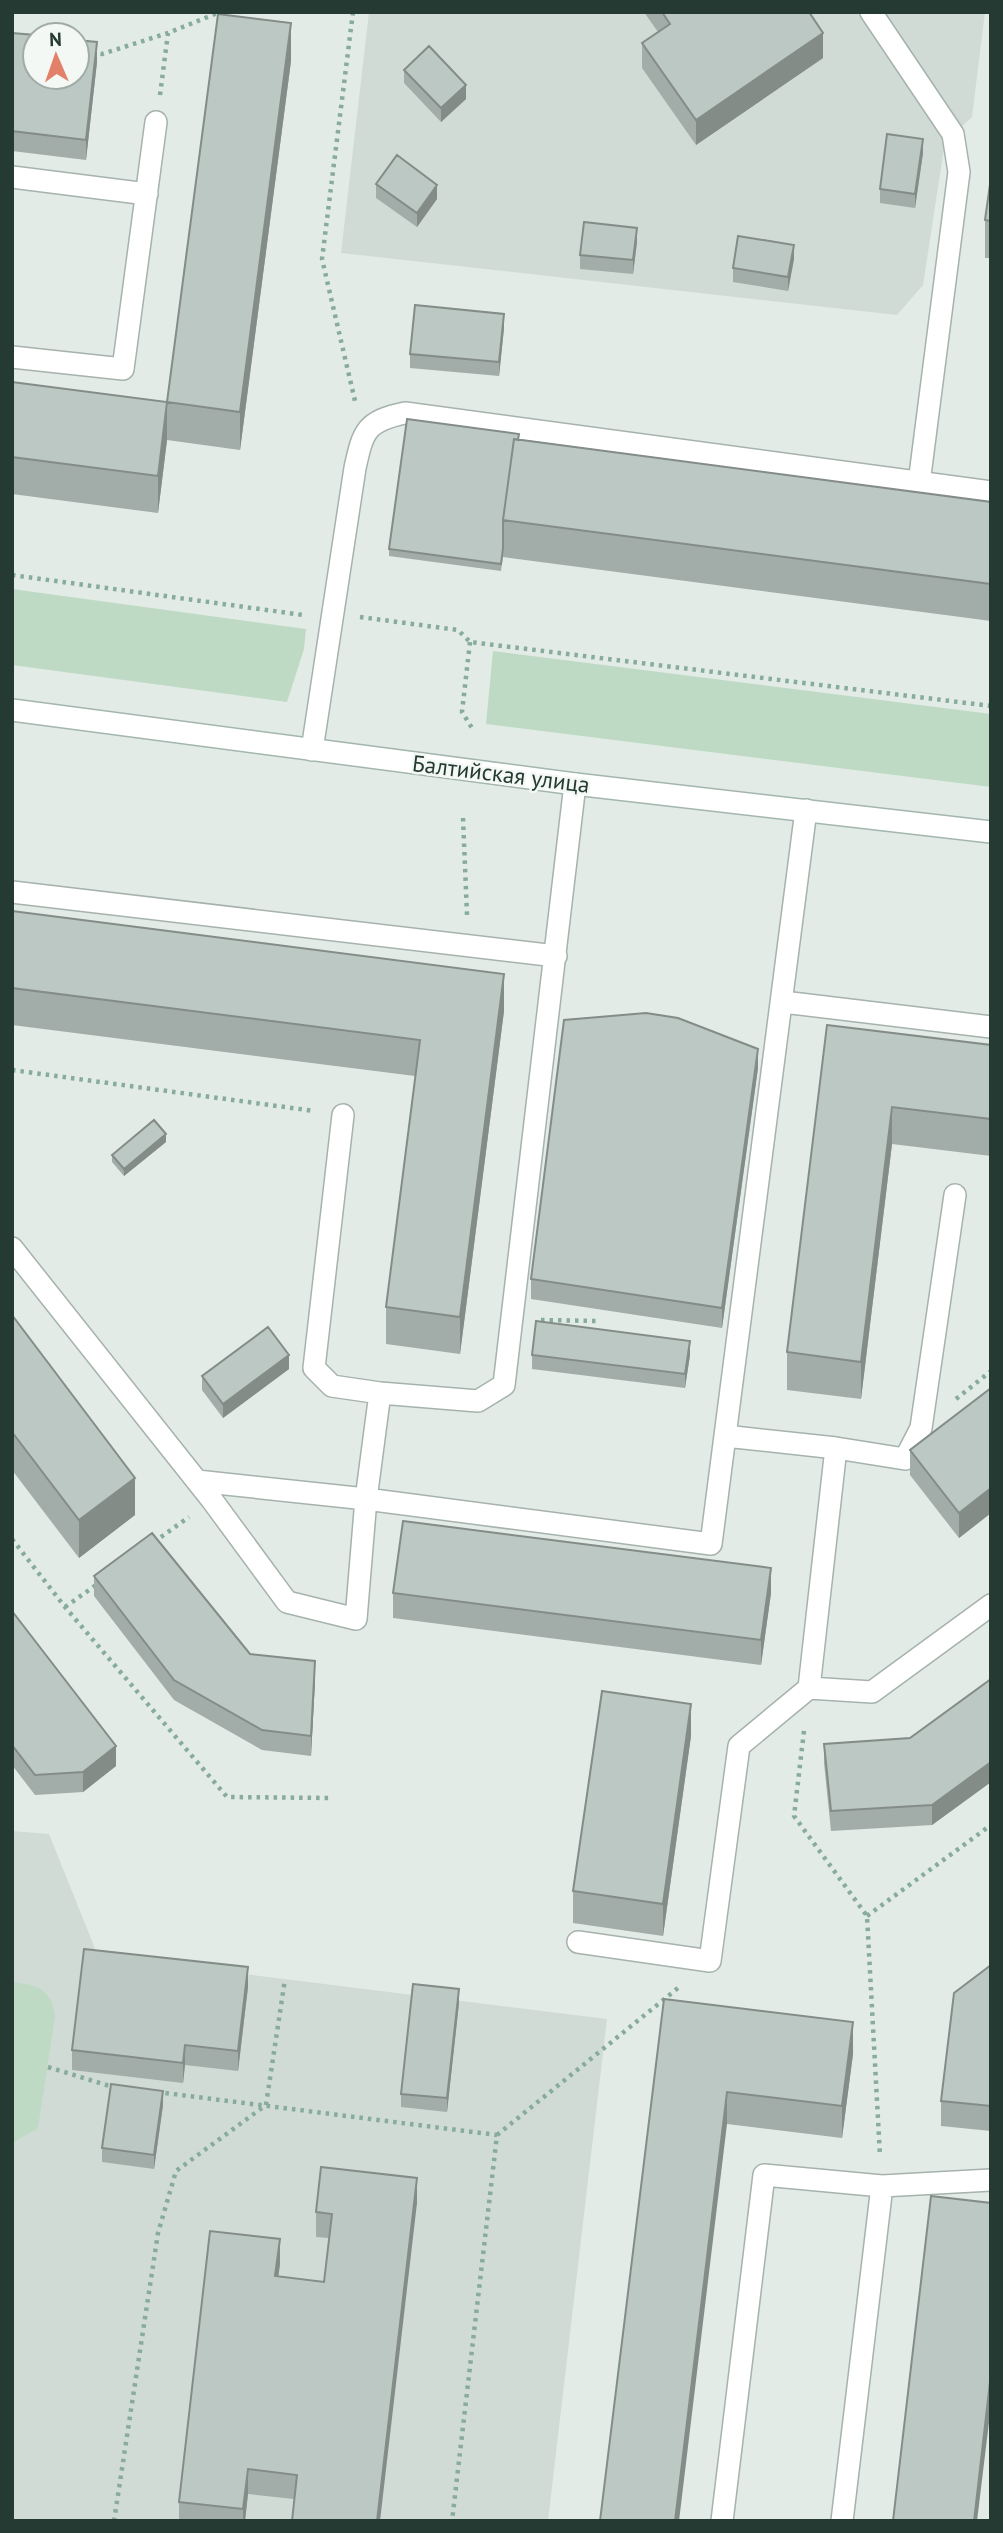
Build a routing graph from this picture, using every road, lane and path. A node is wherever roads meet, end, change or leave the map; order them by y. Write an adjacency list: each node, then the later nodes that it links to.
1 (220, 12): 4 (path)
2 (354, 12): 10 (path)
3 (872, 12): 11 (main road)
4 (168, 33): 5 (path); 6 (path)
5 (91, 53)
6 (156, 121): 8 (main road)
7 (12, 177): 8 (main road)
8 (146, 194): 9 (main road)
9 (12, 357)
10 (362, 434): 11 (main road); 14 (main road)
11 (919, 483): 12 (main road)
12 (991, 492)
13 (12, 575): 14 (path)
14 (331, 613): 15 (path); 19 (main road)
15 (470, 642): 16 (path); 18 (path)
16 (991, 706)
17 (12, 710): 19 (main road, Балтийская улица)
18 (472, 729)
19 (312, 750): 20 (main road, Балтийская улица)
20 (575, 784): 21 (main road, Балтийская улица); 26 (main road)
21 (806, 810): 23 (main road, Балтийская улица); 27 (main road)
22 (463, 818): 25 (path)
23 (991, 832)
24 (12, 892): 25 (main road)
25 (469, 945): 26 (main road)
26 (556, 956): 33 (main road)
27 (783, 1002): 28 (main road); 36 (main road)
28 (991, 1027)
29 (12, 1070): 30 (path)
30 (343, 1115): 35 (main road)
31 (955, 1195): 37 (main road)
32 (12, 1248): 38 (main road)
33 (512, 1320): 34 (path); 35 (main road)
34 (598, 1321)
35 (380, 1393): 39 (main road)
36 (725, 1436): 37 (main road); 39 (main road)
37 (836, 1448): 46 (main road)
38 (197, 1481): 39 (main road); 40 (main road)
39 (366, 1499): 40 (main road)
40 (212, 1500): 42 (path)
41 (12, 1539): 45 (path)
42 (145, 1549)
43 (99, 1582): 45 (path)
44 (991, 1605): 46 (main road)
45 (65, 1607): 47 (path)
46 (810, 1688): 49 (path); 51 (main road)
47 (331, 1798)
48 (991, 1825): 49 (path)
49 (867, 1916): 59 (path)
50 (578, 1942): 51 (main road)
51 (710, 1961): 57 (path)
52 (285, 1979): 56 (path)
53 (48, 2067): 54 (path)
54 (122, 2088)
55 (149, 2091): 56 (path)
56 (266, 2105): 57 (path); 60 (path)
57 (497, 2135): 61 (path)
58 (991, 2180): 59 (main road)
59 (882, 2186): 62 (main road); 63 (main road)
60 (114, 2521)
61 (452, 2521)
62 (722, 2521)
63 (842, 2521)

